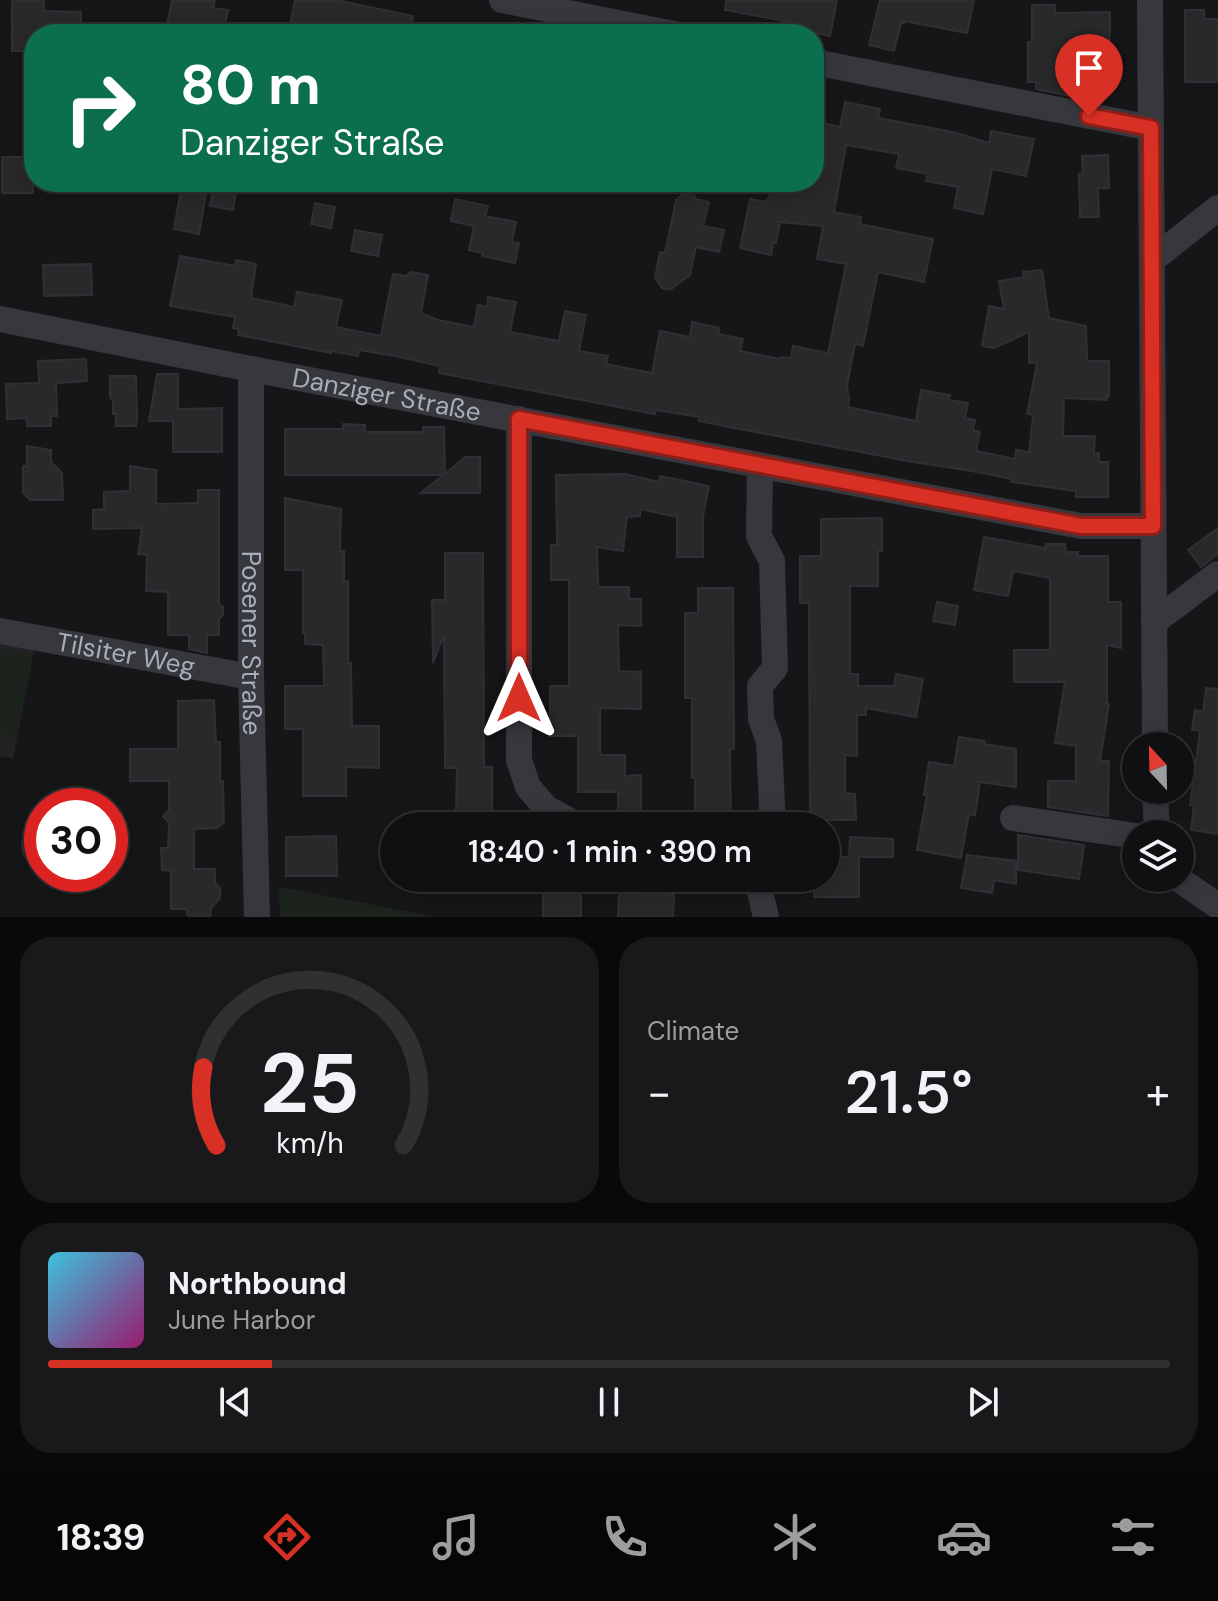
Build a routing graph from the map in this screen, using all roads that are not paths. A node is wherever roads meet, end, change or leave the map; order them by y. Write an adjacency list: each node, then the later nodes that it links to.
1 (502, 0): 3 (street)
2 (1150, 0): 5 (street)
3 (623, 24)
4 (824, 64): 5 (street)
5 (1151, 128): 7 (street)
6 (1218, 208): 7 (street)
7 (1152, 260): 12 (street)
8 (0, 319): 9 (street, Danziger Straße)
9 (251, 369): 10 (street, Danziger Straße); 16 (street, Posener Straße)
10 (519, 419): 11 (street, Danziger Straße); 18 (street)
11 (760, 466): 12 (street, Danziger Straße); 19 (street)
12 (1153, 526): 14 (street)
13 (1218, 574): 14 (street)
14 (1154, 622): 17 (street)
15 (0, 631): 16 (street, Tilsiter Weg)
16 (251, 677): 25 (street, Posener Straße)
17 (1155, 732)
18 (553, 812)
19 (772, 812)
20 (1013, 818): 21 (street)
21 (1122, 834)
22 (1194, 890): 24 (street)
23 (760, 892): 26 (street)
24 (1218, 906)
25 (257, 917)
26 (766, 917)

